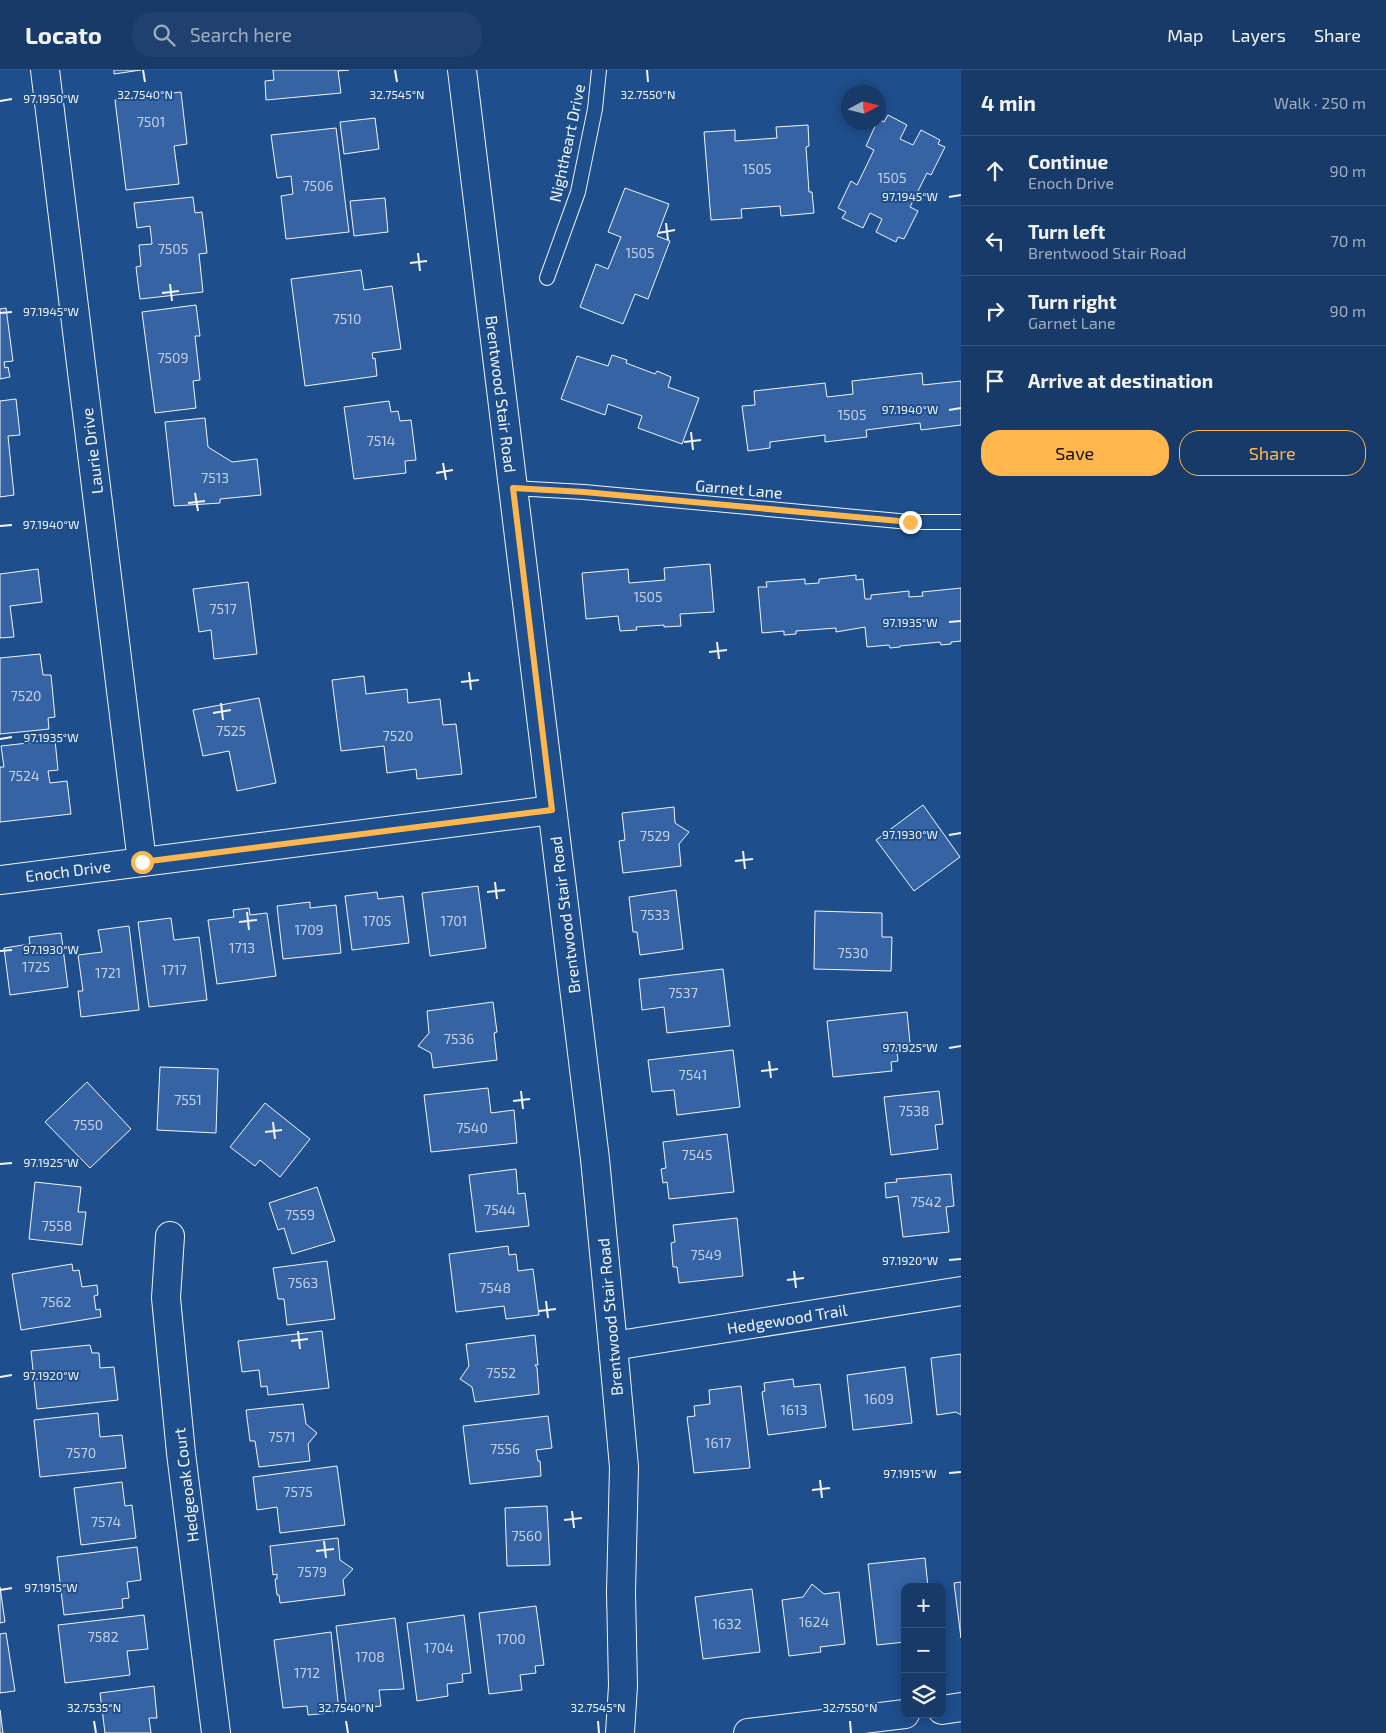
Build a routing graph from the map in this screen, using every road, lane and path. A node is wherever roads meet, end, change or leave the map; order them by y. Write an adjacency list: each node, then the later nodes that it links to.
1 (45, 70): 8 (street, Laurie Drive)
2 (462, 70): 5 (street, Brentwood Stair Road)
3 (599, 70): 4 (lane, Nightheart Drive)
4 (547, 278)
5 (513, 488): 6 (lane, Garnet Lane); 7 (street, Brentwood Stair Road)
6 (961, 522)
7 (552, 810): 8 (street, Enoch Drive); 12 (street, Brentwood Stair Road)
8 (142, 862): 9 (street, Enoch Drive)
9 (0, 880)
10 (170, 1236): 16 (street, Hedgeoak Court)
11 (961, 1291): 12 (street, Hedgewood Trail)
12 (613, 1346): 17 (street, Brentwood Stair Road)
13 (961, 1708): 14 (street)
14 (946, 1710)
15 (901, 1714): 18 (street)
16 (216, 1733)
17 (620, 1733)
18 (748, 1733)

